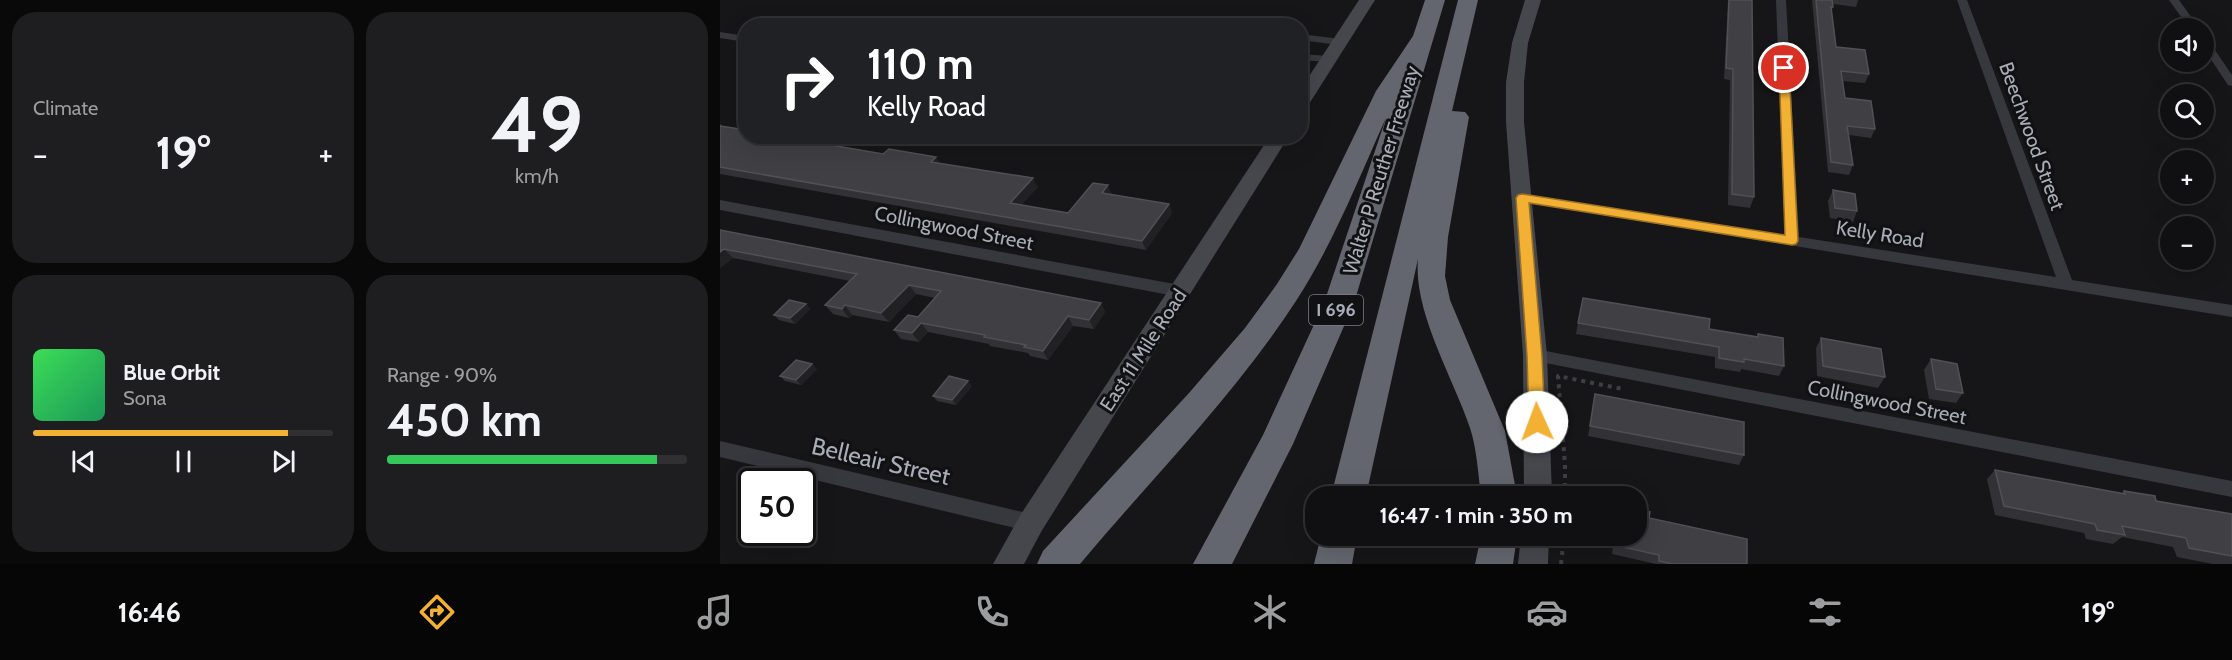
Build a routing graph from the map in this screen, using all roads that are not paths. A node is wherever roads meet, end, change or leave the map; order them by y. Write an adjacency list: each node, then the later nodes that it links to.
1 (1367, 0): 13 (main road)
2 (1435, 0): 12 (highway, Walter P Reuther Freeway / I 696)
3 (1468, 0): 14 (highway, Walter P Reuther Freeway / I 696)
4 (1533, 0): 21 (main road)
5 (1781, 0): 23 (street)
6 (1962, 0): 24 (street, Beechwood Street)
7 (2174, 0): 8 (street)
8 (2187, 18)
9 (720, 35): 10 (street)
10 (738, 38)
11 (1308, 38): 13 (lane)
12 (1421, 40): 38 (highway); 39 (highway, Walter P Reuther Freeway / I 696)
13 (1340, 42): 17 (main road)
14 (1455, 50): 29 (highway, Walter P Reuther Freeway / I 696); 30 (highway)
15 (2214, 57): 18 (street)
16 (1308, 58): 17 (lane)
17 (1329, 59): 19 (main road)
18 (2232, 83)
19 (1308, 92)
20 (1275, 144): 25 (main road, East 11 Mile Road)
21 (1522, 198): 23 (street, Kelly Road); 27 (main road)
22 (720, 205): 25 (street, Collingwood Street)
23 (1792, 241): 24 (street, Kelly Road)
24 (2066, 285): 26 (street, Kelly Road)
25 (1180, 291): 33 (main road, East 11 Mile Road)
26 (2232, 311)
27 (1534, 356): 31 (main road); 32 (street, Collingwood Street)
28 (720, 449): 33 (street, Belleair Street)
29 (1350, 486)
30 (1497, 486)
31 (1538, 486)
32 (2232, 489)
33 (1031, 523): 37 (main road, East 11 Mile Road)
34 (1338, 546): 40 (highway)
35 (1497, 546): 41 (highway)
36 (1534, 546): 42 (main road)
37 (1008, 564)
38 (1056, 564)
39 (1212, 564)
40 (1333, 564)
41 (1494, 564)
42 (1533, 564)

